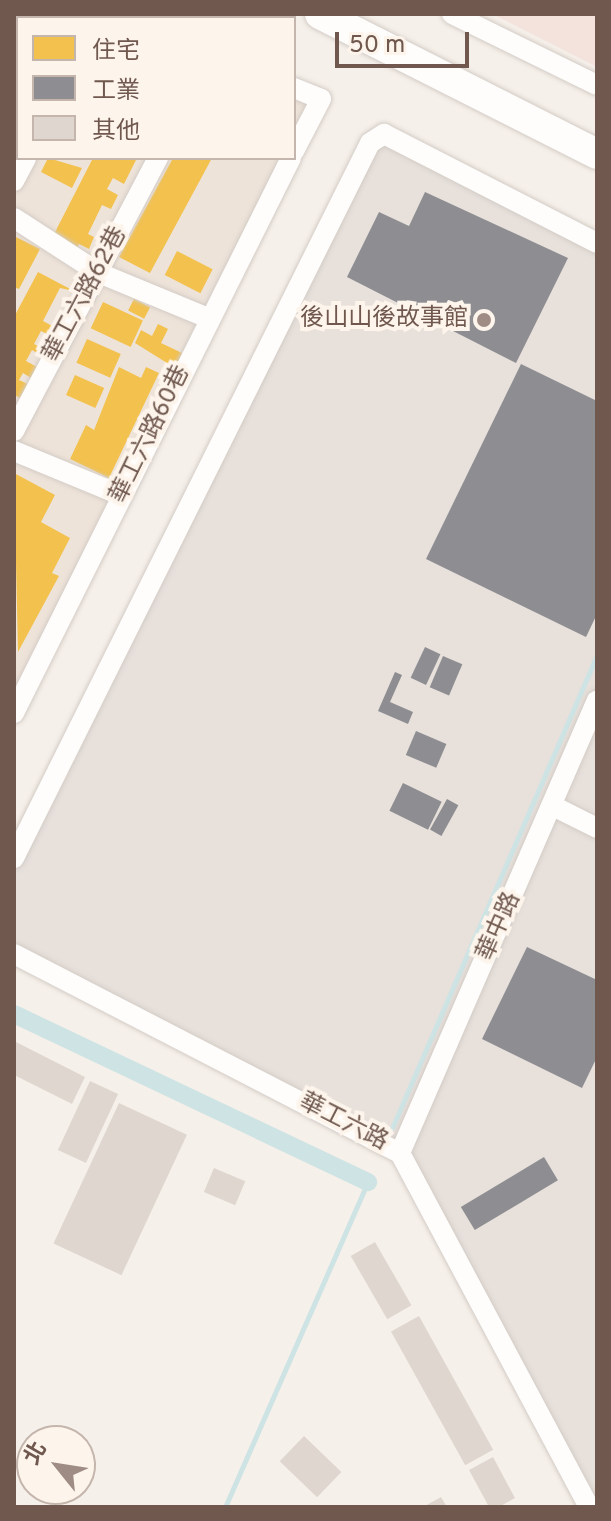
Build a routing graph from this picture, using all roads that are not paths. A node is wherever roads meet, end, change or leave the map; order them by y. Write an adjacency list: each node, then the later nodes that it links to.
1 (320, 14): 8 (main road)
2 (365, 14): 6 (main road)
3 (452, 14): 4 (street)
4 (597, 85)
5 (296, 89): 7 (street)
6 (597, 131)
7 (296, 147)
8 (597, 154)
9 (25, 160): 12 (street)
10 (157, 160): 15 (street, 華工六路62巷)
11 (290, 160): 16 (street, 華工六路60巷)
12 (14, 181)
13 (14, 218): 15 (street)
14 (597, 243): 25 (street)
15 (99, 273): 16 (street); 17 (street, 華工六路62巷)
16 (208, 318): 19 (street, 華工六路60巷)
17 (14, 431)
18 (14, 451): 19 (street)
19 (121, 495): 20 (street, 華工六路60巷)
20 (19, 690): 22 (street, 華工六路60巷)
21 (597, 701): 23 (street, 華中路)
22 (14, 713)
23 (553, 806): 24 (street); 27 (street, 華中路)
24 (597, 828)
25 (14, 858)
26 (14, 954): 27 (street, 華工六路)
27 (400, 1153): 28 (street, 華工六路)
28 (589, 1507)

